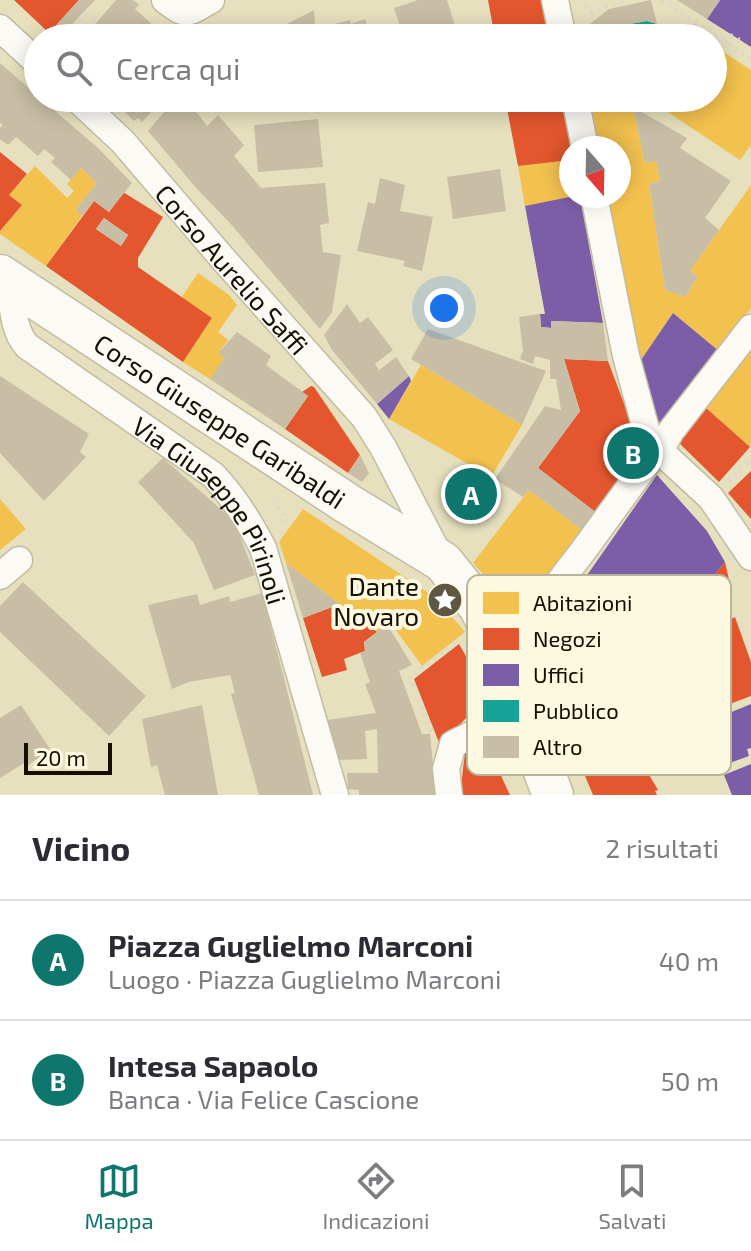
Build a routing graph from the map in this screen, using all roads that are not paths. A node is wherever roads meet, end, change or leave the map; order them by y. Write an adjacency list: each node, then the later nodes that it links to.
1 (165, 0): 2 (street)
2 (211, 0)
3 (558, 1): 4 (street)
4 (561, 24)
5 (0, 28): 6 (street)
6 (24, 50)
7 (91, 112): 15 (street, Corso Aurelio Saffi)
8 (578, 112): 9 (street)
9 (583, 136)
10 (596, 208): 13 (street)
11 (5, 279): 15 (main road, Corso Giuseppe Garibaldi); 21 (street, Via Giuseppe Pirinoli)
12 (751, 328): 13 (street)
13 (657, 453): 14 (street); 16 (street)
14 (751, 557)
15 (443, 562): 17 (main road, Corso Giuseppe Garibaldi)
16 (565, 575)
17 (467, 592)
18 (467, 737): 20 (street)
19 (545, 775): 22 (main road, Corso Giuseppe Garibaldi)
20 (447, 782)
21 (335, 795)
22 (553, 795)

